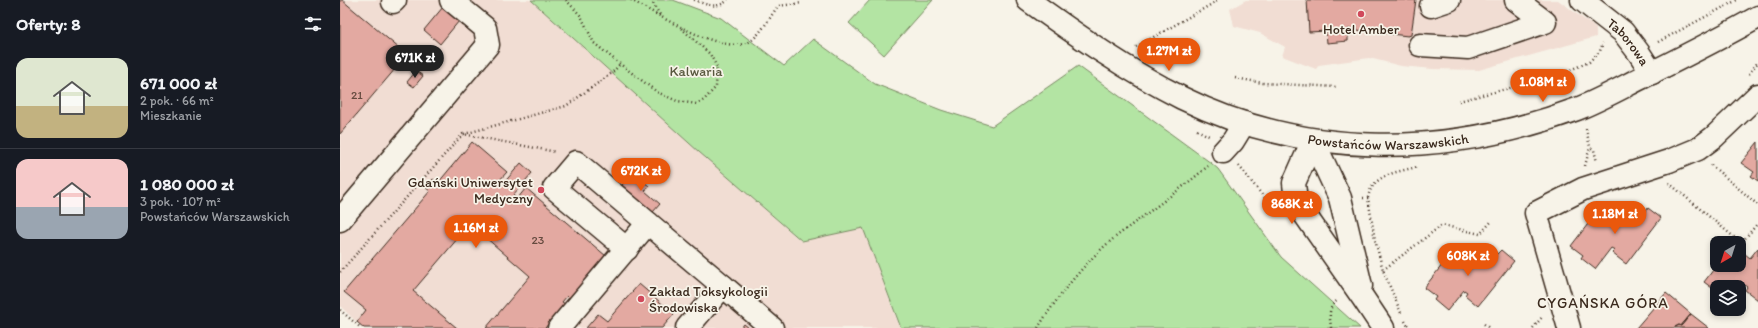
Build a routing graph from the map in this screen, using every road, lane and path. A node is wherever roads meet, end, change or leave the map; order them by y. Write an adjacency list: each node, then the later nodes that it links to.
1 (451, 0): 37 (street)
2 (566, 0): 21 (path)
3 (632, 0): 13 (path)
4 (651, 0): 13 (path)
5 (694, 0): 6 (path)
6 (728, 0)
7 (1028, 0): 27 (street, Powstańców Warszawskich)
8 (1219, 0): 18 (path)
9 (1516, 0): 17 (street)
10 (1582, 0): 19 (street, Taborowa)
11 (1737, 0): 19 (path)
12 (802, 3): 15 (path)
13 (660, 16): 15 (path)
14 (1758, 17): 22 (street, Powstańców Warszawskich)
15 (681, 28): 21 (path)
16 (1605, 39): 26 (path)
17 (1420, 45)
18 (1132, 50)
19 (1639, 53): 22 (street, Taborowa)
20 (1758, 62): 25 (path)
21 (620, 64): 28 (path)
22 (1652, 73): 29 (street, Powstańców Warszawskich)
23 (1235, 78): 24 (path)
24 (1337, 87)
25 (1752, 87): 32 (street)
26 (1459, 100)
27 (1244, 123): 29 (street, Powstańców Warszawskich); 33 (street)
28 (463, 134): 34 (path); 43 (path)
29 (1313, 140): 45 (street); 45 (street)
30 (1589, 140): 31 (path)
31 (1590, 147)
32 (1698, 149): 35 (street); 36 (path)
33 (1217, 157): 53 (path)
34 (576, 162): 40 (street); 41 (street)
35 (1651, 167): 39 (path); 57 (street)
36 (1758, 205)
37 (340, 220)
38 (1491, 222): 42 (path)
39 (1758, 222)
40 (648, 223): 41 (street); 44 (street)
41 (627, 249): 50 (street)
42 (1383, 270)
43 (340, 272)
44 (723, 286): 51 (street); 52 (street)
45 (1364, 298): 55 (street)
46 (1333, 303): 54 (path)
47 (340, 310): 49 (path)
48 (1484, 324): 56 (path)
49 (361, 328)
50 (559, 328)
51 (688, 328)
52 (772, 328)
53 (1038, 328)
54 (1331, 328)
55 (1382, 328)
56 (1489, 328)
57 (1569, 328)

